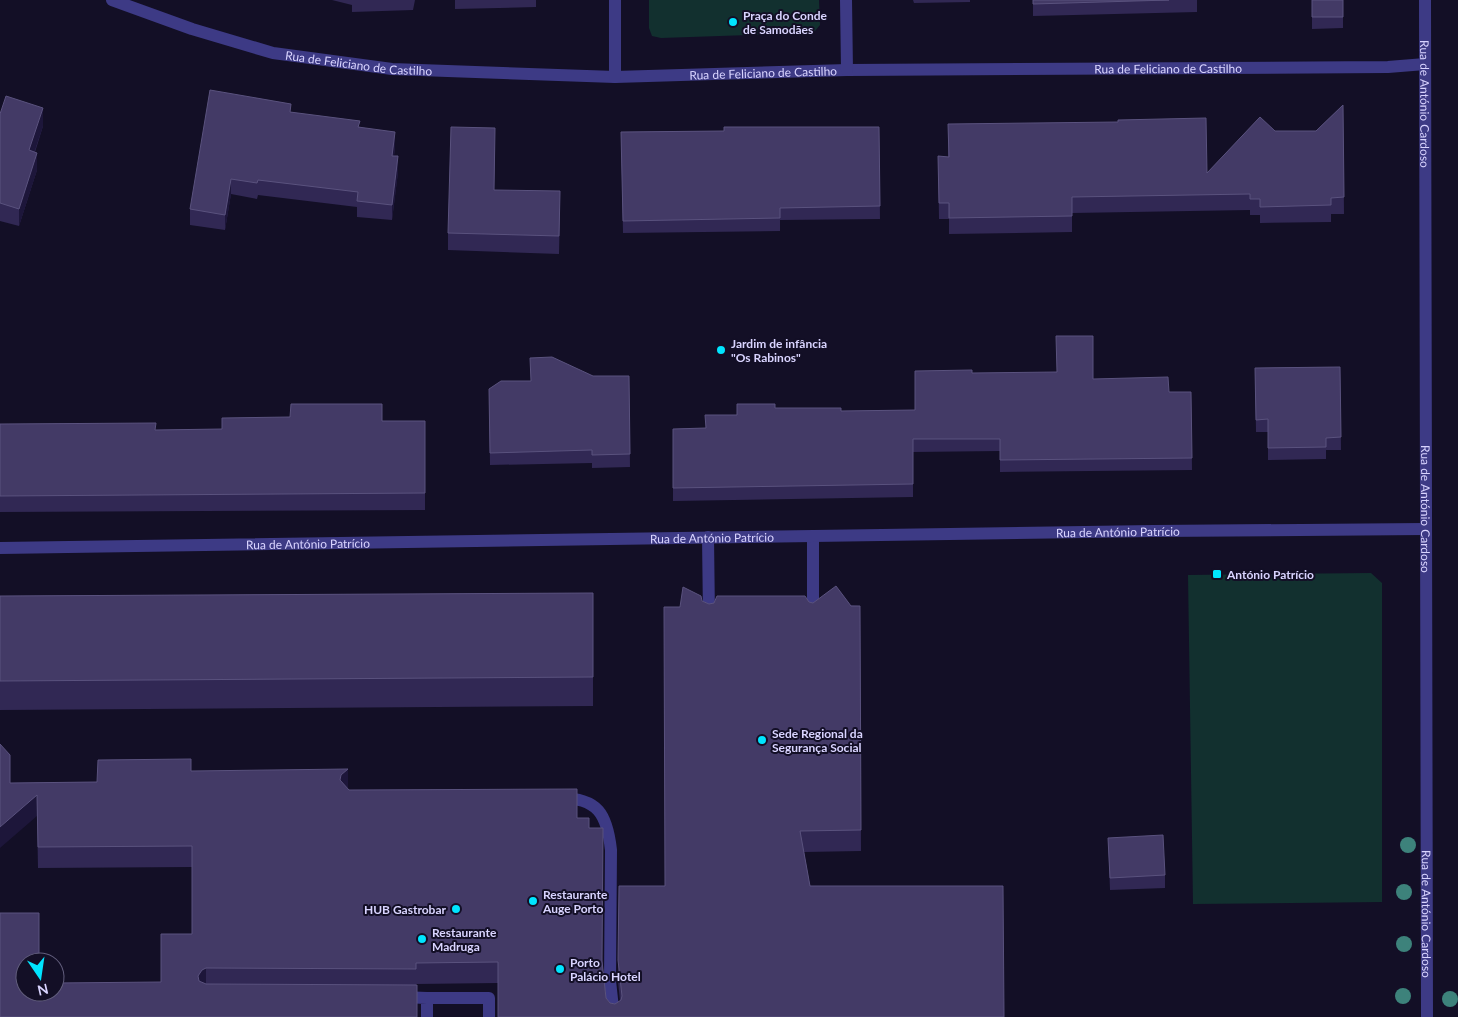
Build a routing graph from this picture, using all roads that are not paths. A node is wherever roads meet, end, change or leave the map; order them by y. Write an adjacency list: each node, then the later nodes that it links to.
1 (112, 0): 7 (street, Rua de Feliciano de Castilho)
2 (615, 0): 7 (street)
3 (846, 0): 6 (street)
4 (1425, 0): 5 (street, Rua de António Cardoso)
5 (1425, 64): 6 (street, Rua de Feliciano de Castilho); 8 (street, Rua de António Cardoso)
6 (847, 70): 7 (street, Rua de Feliciano de Castilho)
7 (615, 77)
8 (1425, 529): 9 (street, Rua de António Patrício); 20 (street, Rua de António Cardoso)
9 (813, 536): 10 (street, Rua de António Patrício); 12 (street)
10 (708, 537): 11 (street, Rua de António Patrício); 13 (street)
11 (0, 548)
12 (813, 616)
13 (709, 617)
14 (547, 798): 19 (street)
15 (389, 997): 16 (street)
16 (427, 998): 17 (street); 18 (street)
17 (427, 1017)
18 (489, 1017)
19 (614, 1017)
20 (1427, 1017)

